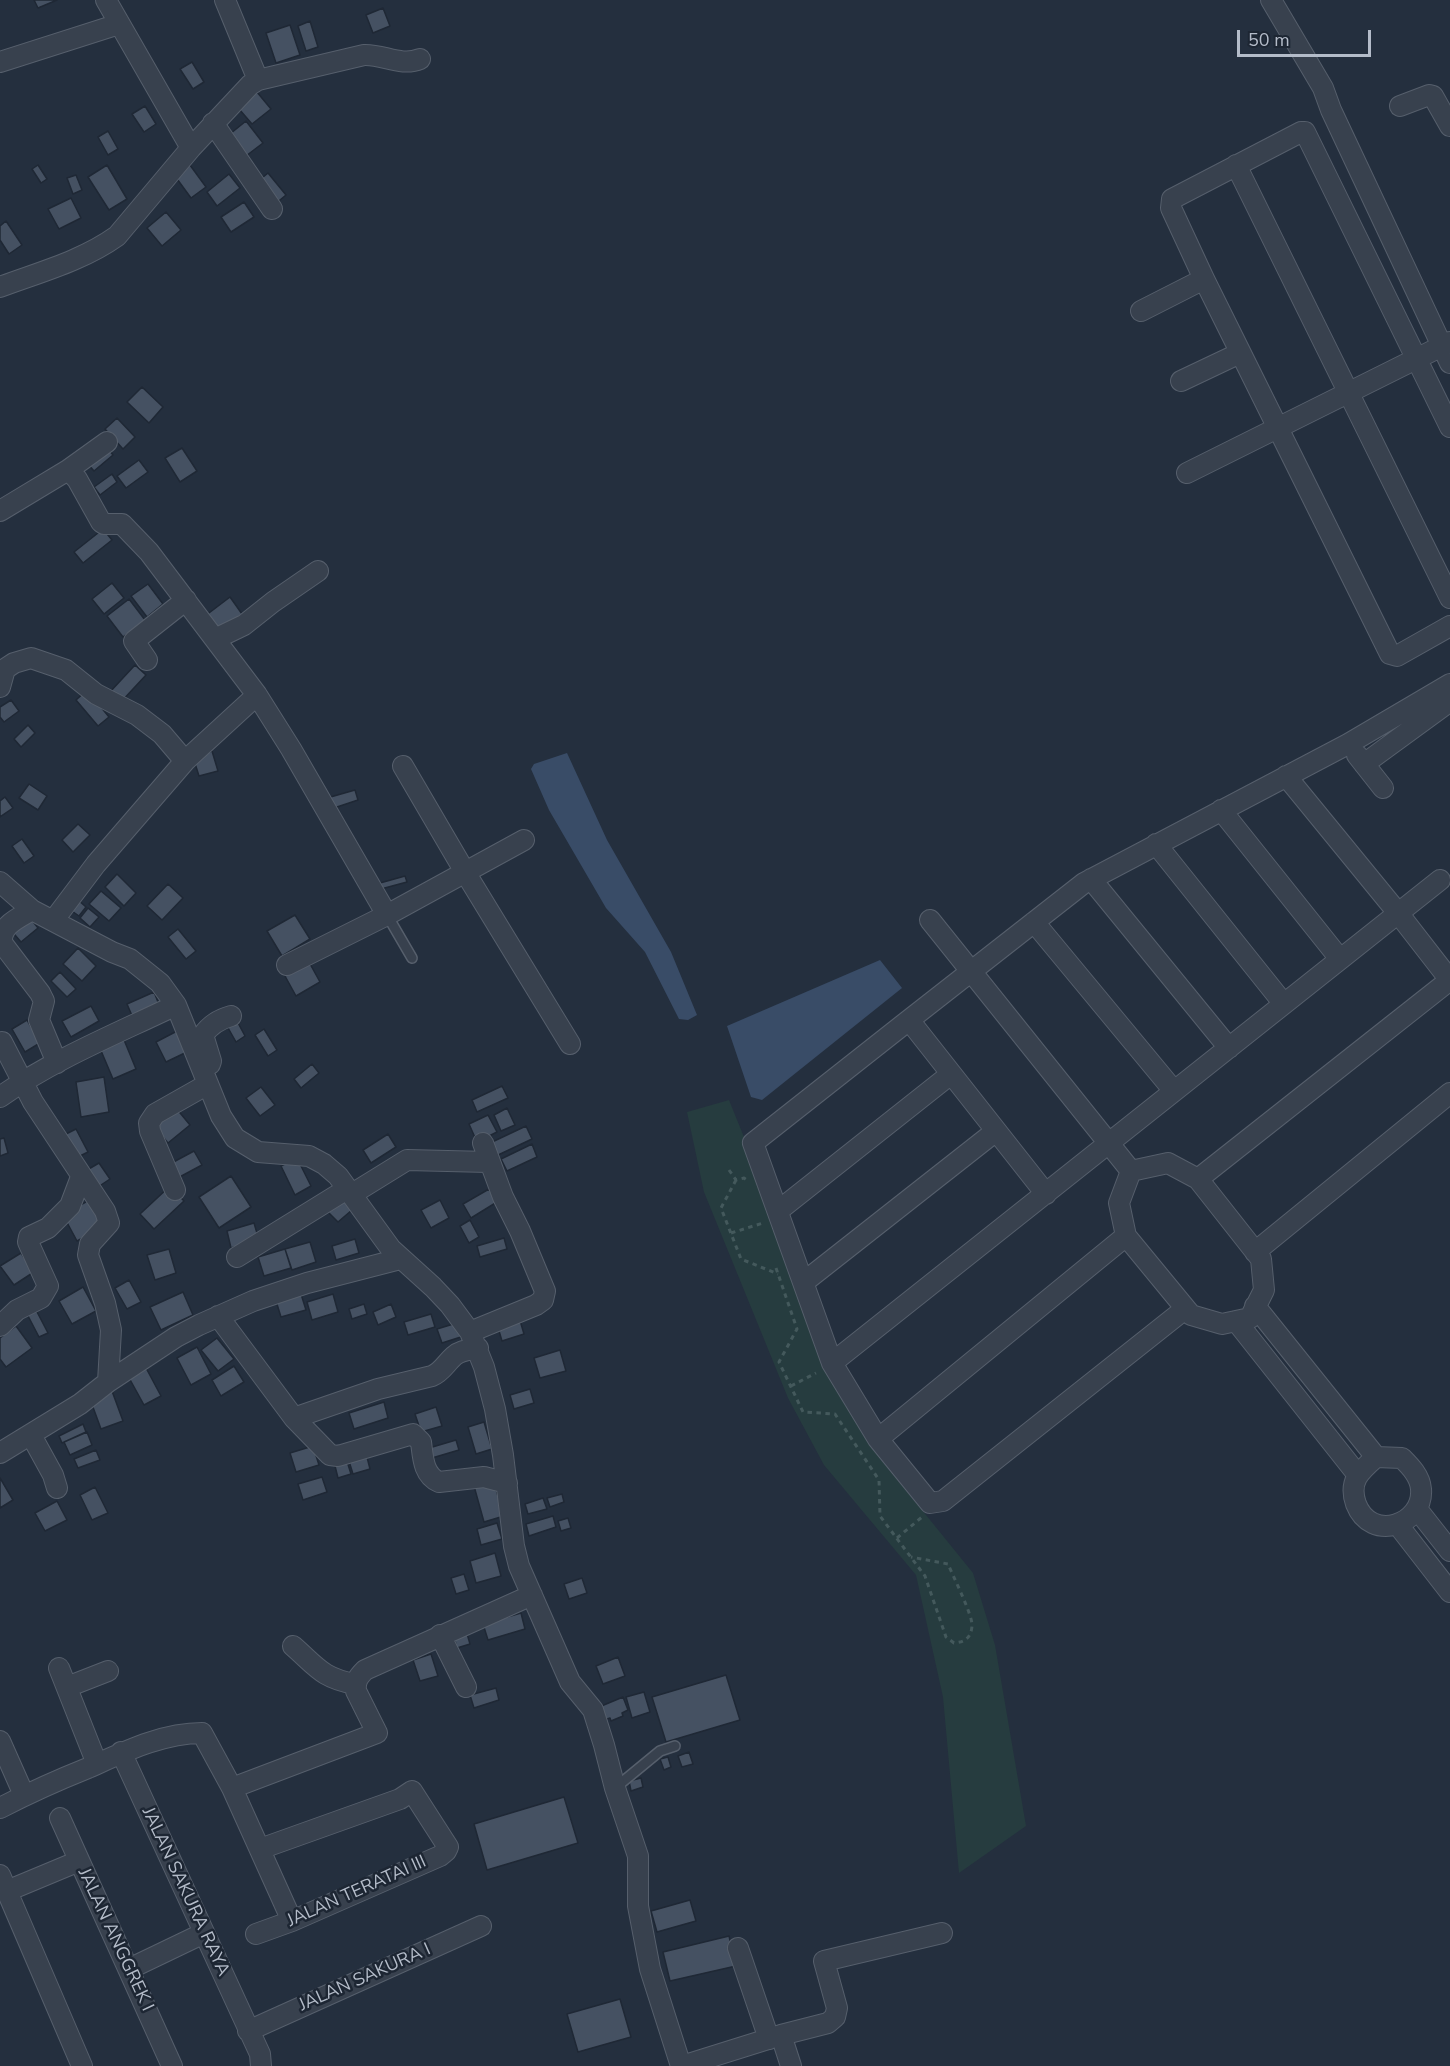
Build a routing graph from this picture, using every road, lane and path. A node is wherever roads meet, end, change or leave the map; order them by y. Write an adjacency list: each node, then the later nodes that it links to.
1 (106, 0): 4 (street)
2 (225, 0): 7 (street)
3 (1271, 0): 17 (street)
4 (119, 24): 6 (street); 11 (street)
5 (420, 59): 7 (street)
6 (0, 62)
7 (258, 80): 9 (street)
8 (1400, 106): 10 (street)
9 (213, 123): 11 (street); 13 (street)
10 (1450, 126)
11 (190, 148): 15 (street)
12 (1236, 165): 14 (street); 19 (street); 21 (street)
13 (272, 209)
14 (1204, 279): 16 (street); 18 (street)
15 (0, 287)
16 (1141, 311)
17 (1448, 350): 19 (street)
18 (1240, 353): 20 (street); 22 (street)
19 (1415, 358): 21 (street); 23 (street)
20 (1181, 381)
21 (1348, 392): 22 (street); 29 (street)
22 (1277, 427): 26 (street); 31 (street)
23 (1450, 427)
24 (107, 442): 25 (street)
25 (68, 470): 27 (street); 30 (street)
26 (1187, 473)
27 (0, 511)
28 (318, 571): 32 (street)
29 (1450, 598)
30 (186, 600): 32 (street); 33 (street)
31 (1450, 626)
32 (215, 639): 36 (street)
33 (147, 660)
34 (1450, 684): 38 (street)
35 (0, 687): 39 (street)
36 (257, 695): 39 (street); 53 (street)
37 (1450, 701): 40 (street)
38 (1348, 744): 40 (street); 42 (street)
39 (185, 761): 55 (street)
40 (1364, 764): 43 (street)
41 (403, 765): 47 (street)
42 (1286, 776): 44 (street); 52 (street)
43 (1383, 788)
44 (1221, 810): 46 (street); 58 (street)
45 (524, 840): 47 (street)
46 (1156, 844): 48 (street); 62 (street)
47 (465, 872): 53 (street); 67 (street)
48 (1091, 879): 56 (street); 68 (street)
49 (1440, 880): 52 (street)
50 (0, 882): 51 (street)
51 (32, 910): 55 (street); 60 (street)
52 (1398, 913): 58 (street); 80 (street)
53 (387, 915): 57 (lane); 59 (street)
54 (930, 920): 61 (street)
55 (53, 921): 63 (street)
56 (1034, 922): 61 (street); 73 (street)
57 (412, 958)
58 (1340, 959): 62 (street)
59 (287, 965)
60 (8, 966): 69 (street)
61 (971, 971): 65 (street); 77 (street)
62 (1284, 1004): 68 (street)
63 (176, 1005): 69 (street); 71 (street)
64 (231, 1016): 71 (street)
65 (909, 1020): 70 (street); 85 (street)
66 (2, 1042): 72 (street)
67 (570, 1044)
68 (1229, 1048): 73 (street)
69 (57, 1063): 72 (street)
70 (951, 1074): 76 (street); 85 (street)
71 (205, 1078): 82 (street); 83 (street)
72 (22, 1081): 75 (street); 79 (street)
73 (1174, 1091): 77 (street)
74 (1450, 1093): 88 (street)
75 (0, 1097)
76 (996, 1131): 84 (street); 92 (street)
77 (1109, 1143): 78 (street); 84 (street)
78 (1131, 1171): 80 (street); 87 (street)
79 (81, 1177): 97 (street); 100 (street)
80 (1198, 1179): 88 (street)
81 (736, 1180): 86 (path)
82 (175, 1190)
83 (350, 1192): 89 (street); 90 (street); 98 (street)
84 (1046, 1194): 99 (street)
85 (779, 1214): 86 (path); 92 (street)
86 (731, 1233): 91 (path)
87 (1126, 1236): 94 (street); 104 (street)
88 (1255, 1252): 93 (street)
89 (237, 1257)
90 (400, 1259): 95 (street); 98 (street)
91 (778, 1274)
92 (804, 1282): 99 (street)
93 (1255, 1306): 96 (street); 106 (street)
94 (1185, 1309): 96 (street); 110 (street)
95 (218, 1316): 100 (street); 102 (street)
96 (1236, 1321): 107 (street)
97 (0, 1326)
98 (474, 1340): 102 (street); 108 (street)
99 (832, 1363): 101 (path); 104 (street)
100 (108, 1382): 103 (street)
101 (791, 1386)
102 (294, 1418): 108 (street)
103 (31, 1435): 105 (street); 109 (street)
104 (878, 1438): 110 (street)
105 (0, 1453)
106 (1376, 1457): 107 (street); 111 (street)
107 (1357, 1474): 112 (street)
108 (507, 1484): 117 (street)
109 (57, 1488)
110 (930, 1503): 113 (path)
111 (1417, 1509): 112 (street); 114 (street)
112 (1398, 1525): 116 (street)
113 (897, 1538)
114 (1450, 1551)
115 (911, 1557): 115 (path)
116 (1450, 1592)
117 (532, 1595): 118 (street); 130 (street)
118 (440, 1635): 122 (street); 124 (street)
119 (293, 1646): 122 (street)
120 (59, 1668): 123 (street)
121 (108, 1671): 123 (street)
122 (355, 1684): 129 (street)
123 (68, 1687): 128 (street)
124 (466, 1687)
125 (0, 1741): 131 (street)
126 (675, 1746): 130 (lane)
127 (121, 1752): 128 (street); 129 (street); 139 (street, JALAN SAKURA RAYA)
128 (97, 1764): 131 (street)
129 (232, 1788): 134 (street)
130 (615, 1788): 149 (street)
131 (24, 1795): 132 (street)
132 (0, 1808)
133 (60, 1818): 135 (street, JALAN ANGGREK I)
134 (260, 1849): 137 (street); 137 (street, JALAN TERATAI III)
135 (79, 1861): 136 (street); 143 (street, JALAN ANGGREK I)
136 (4, 1883): 147 (street)
137 (292, 1921): 141 (street, JALAN TERATAI III)
138 (481, 1926): 144 (street, JALAN SAKURA I)
139 (204, 1933): 143 (street); 144 (street, JALAN SAKURA RAYA)
140 (942, 1933): 145 (street)
141 (256, 1934)
142 (738, 1948): 145 (street)
143 (129, 1969): 146 (street, JALAN ANGGREK I)
144 (248, 2031): 148 (street, JALAN SAKURA RAYA)
145 (775, 2037): 149 (street); 150 (street)
146 (171, 2064)
147 (82, 2066)
148 (261, 2066)
149 (681, 2066)
150 (791, 2066)

